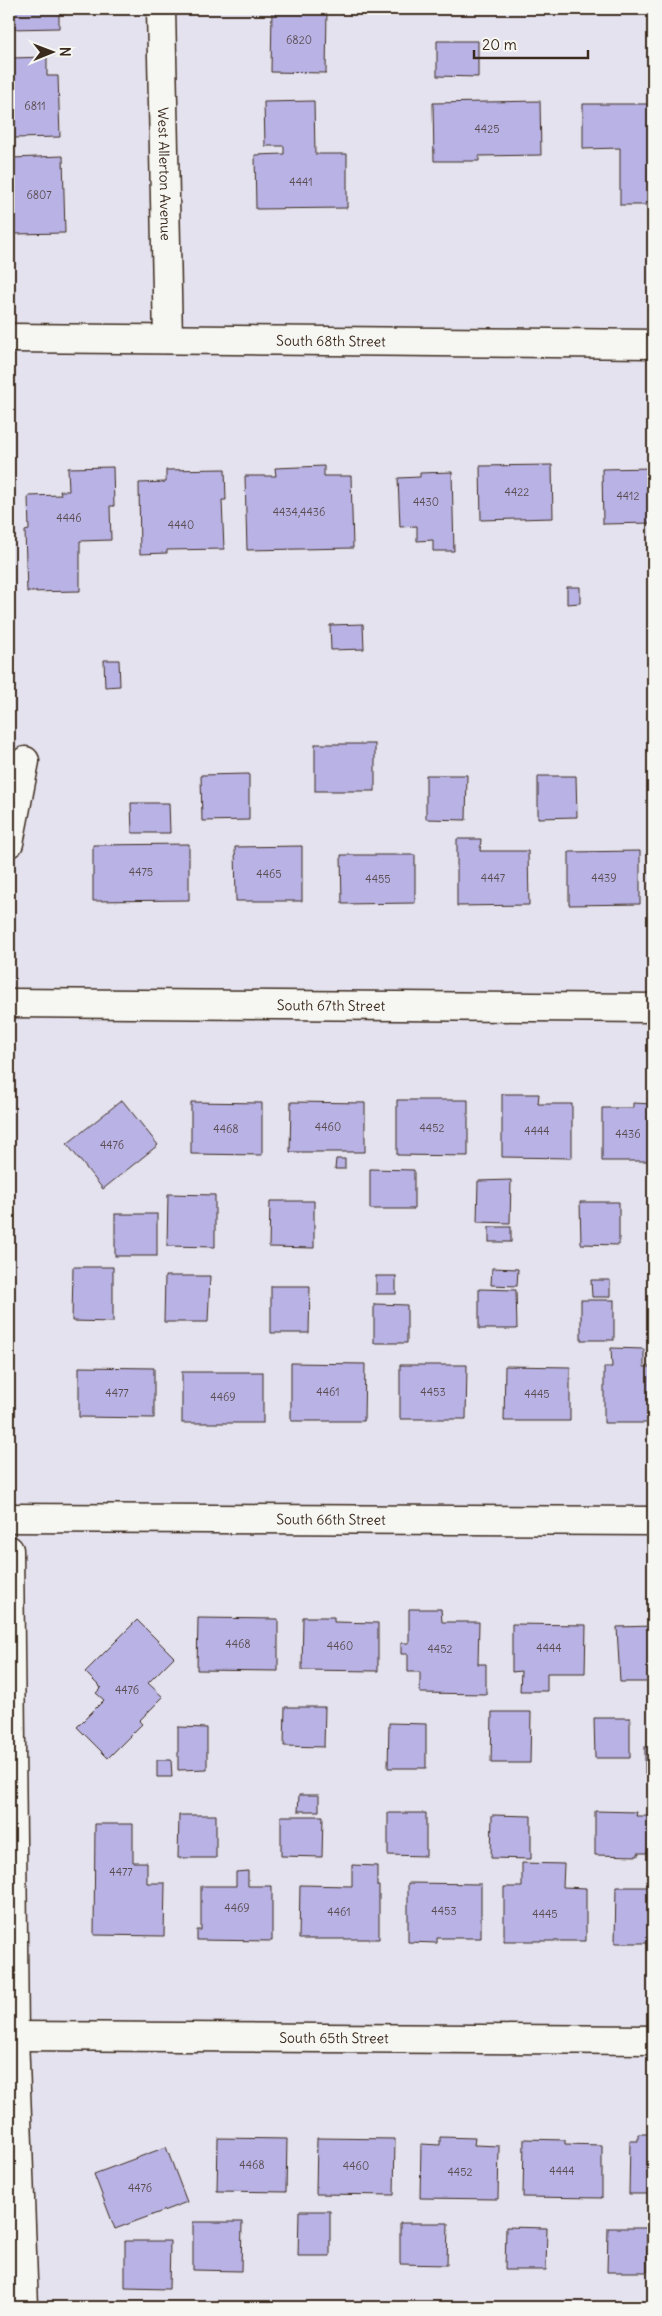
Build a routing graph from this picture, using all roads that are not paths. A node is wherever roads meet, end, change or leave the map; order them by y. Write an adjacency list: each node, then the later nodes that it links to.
1 (161, 9): 3 (street, West Allerton Avenue)
2 (9, 338): 3 (street, South 68th Street)
3 (168, 339): 4 (street, South 68th Street)
4 (653, 344)
5 (25, 761): 6 (street)
6 (9, 843)
7 (9, 1003): 8 (street, South 67th Street)
8 (653, 1008)
9 (9, 1518): 10 (street, South 66th Street)
10 (653, 1521)
11 (9, 1550): 12 (street)
12 (14, 2036): 13 (street, South 65th Street); 14 (street)
13 (653, 2040)
14 (24, 2307)

